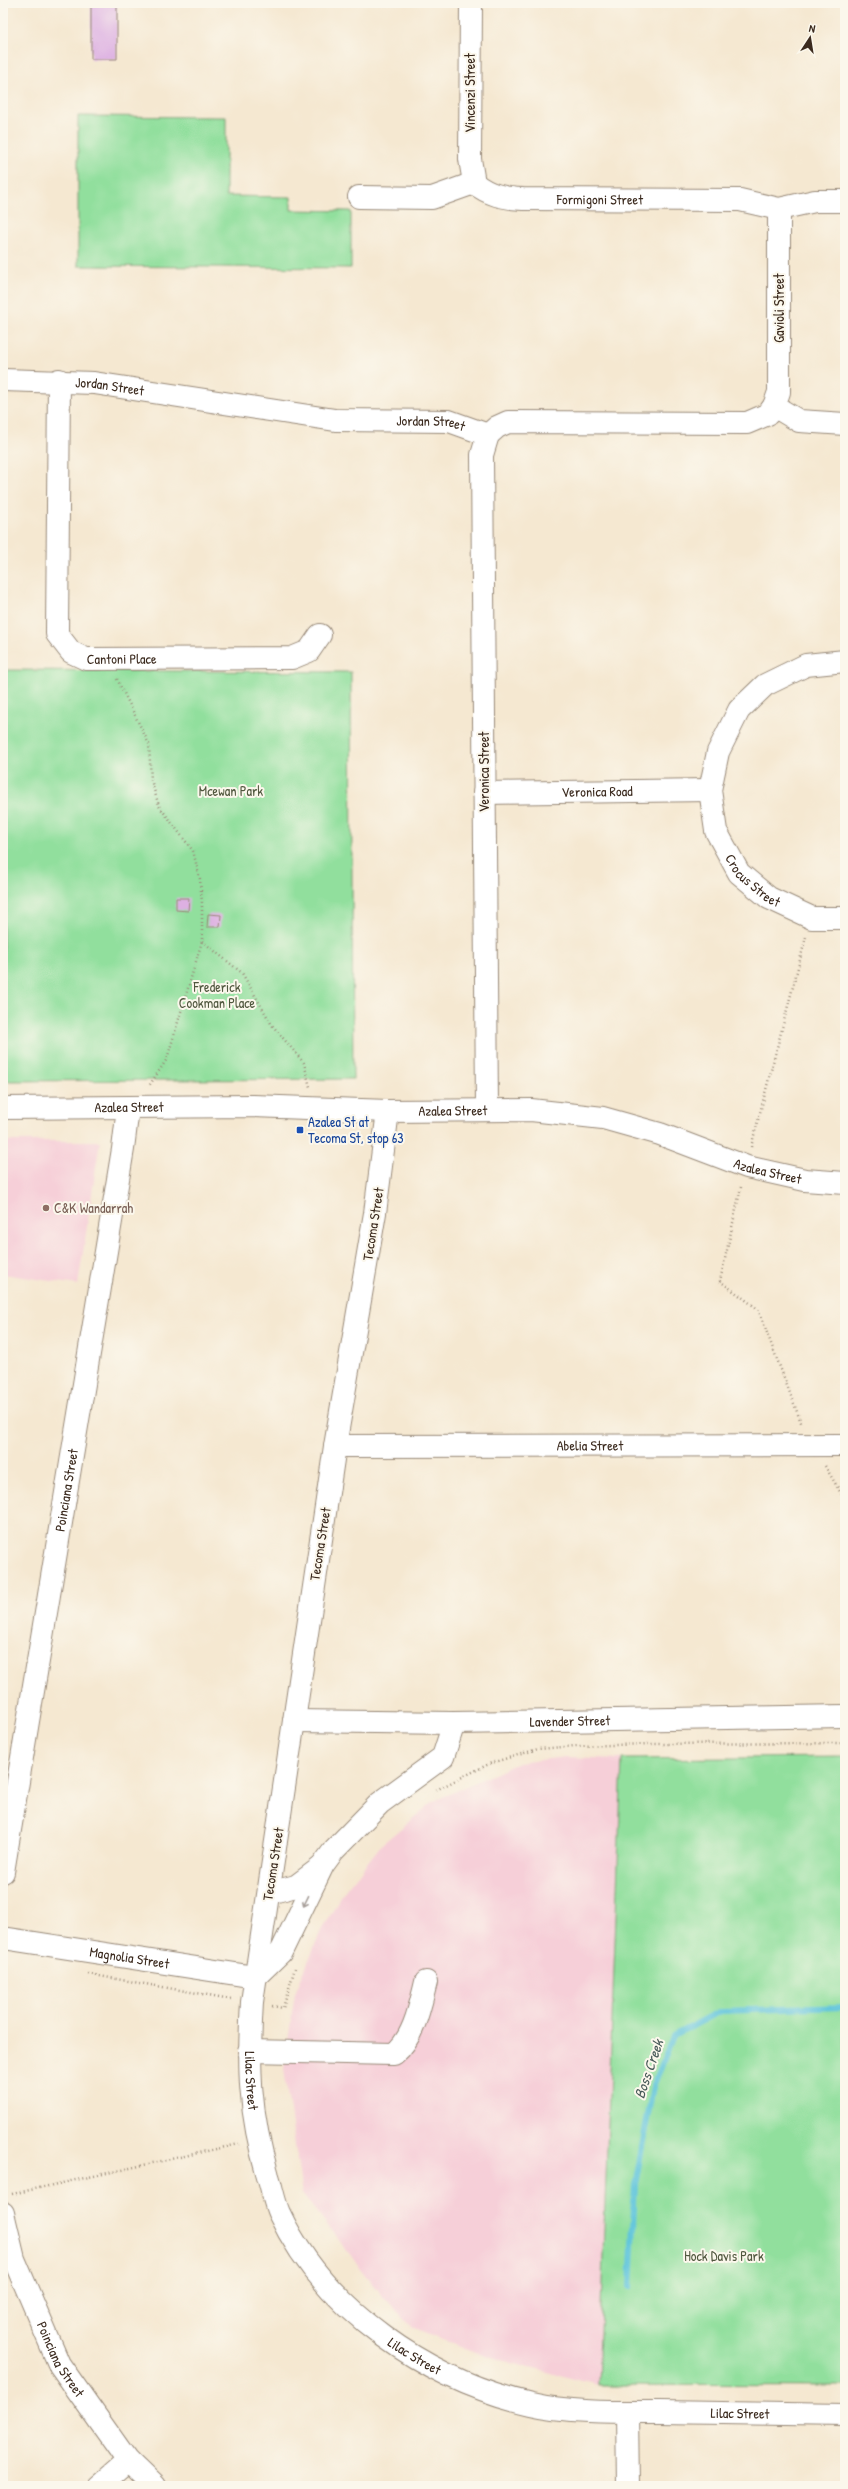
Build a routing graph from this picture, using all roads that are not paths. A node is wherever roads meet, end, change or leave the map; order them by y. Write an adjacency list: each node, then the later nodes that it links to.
1 (471, 3): 2 (street, Vincenzi Street)
2 (474, 183): 3 (street); 5 (street, Formigoni Street)
3 (358, 197)
4 (845, 201): 5 (street, Formigoni Street)
5 (779, 210): 8 (street, Gavioli Street)
6 (3, 380): 7 (street, Jordan Street)
7 (59, 380): 10 (street, Jordan Street); 11 (street, Cantoni Place)
8 (774, 406): 9 (street); 10 (street)
9 (845, 424)
10 (488, 435): 14 (street, Veronica Street)
11 (320, 635)
12 (845, 661): 13 (street)
13 (710, 790): 14 (street, Veronica Road); 15 (street, Crocus Street)
14 (484, 793): 18 (street, Veronica Street)
15 (845, 918)
16 (3, 1108): 17 (street, Azalea Street)
17 (128, 1108): 19 (street, Azalea Street); 27 (street, Poinciana Street)
18 (487, 1109): 19 (street, Azalea Street); 20 (street, Azalea Street)
19 (388, 1111): 22 (street, Tecoma Street)
20 (845, 1183)
21 (845, 1445): 22 (street, Abelia Street)
22 (335, 1446): 24 (street, Tecoma Street)
23 (845, 1716): 25 (street, Lavender Street)
24 (294, 1721): 25 (street, Lavender Street); 28 (street, Tecoma Street)
25 (454, 1724): 26 (street)
26 (323, 1866): 28 (street); 30 (street, one-way to 30)
27 (3, 1872)
28 (269, 1893): 30 (street, Tecoma Street)
29 (3, 1938): 30 (street, Magnolia Street)
30 (255, 1977): 32 (street, Lilac Street)
31 (426, 1982): 32 (street)
32 (249, 2051): 34 (street, Lilac Street)
33 (7, 2204): 36 (street, Poinciana Street)
34 (628, 2412): 35 (street, Lilac Street); 39 (street)
35 (845, 2415)
36 (128, 2461): 37 (street); 38 (street, Poinciana Street)
37 (99, 2486)
38 (154, 2486)
39 (628, 2486)

